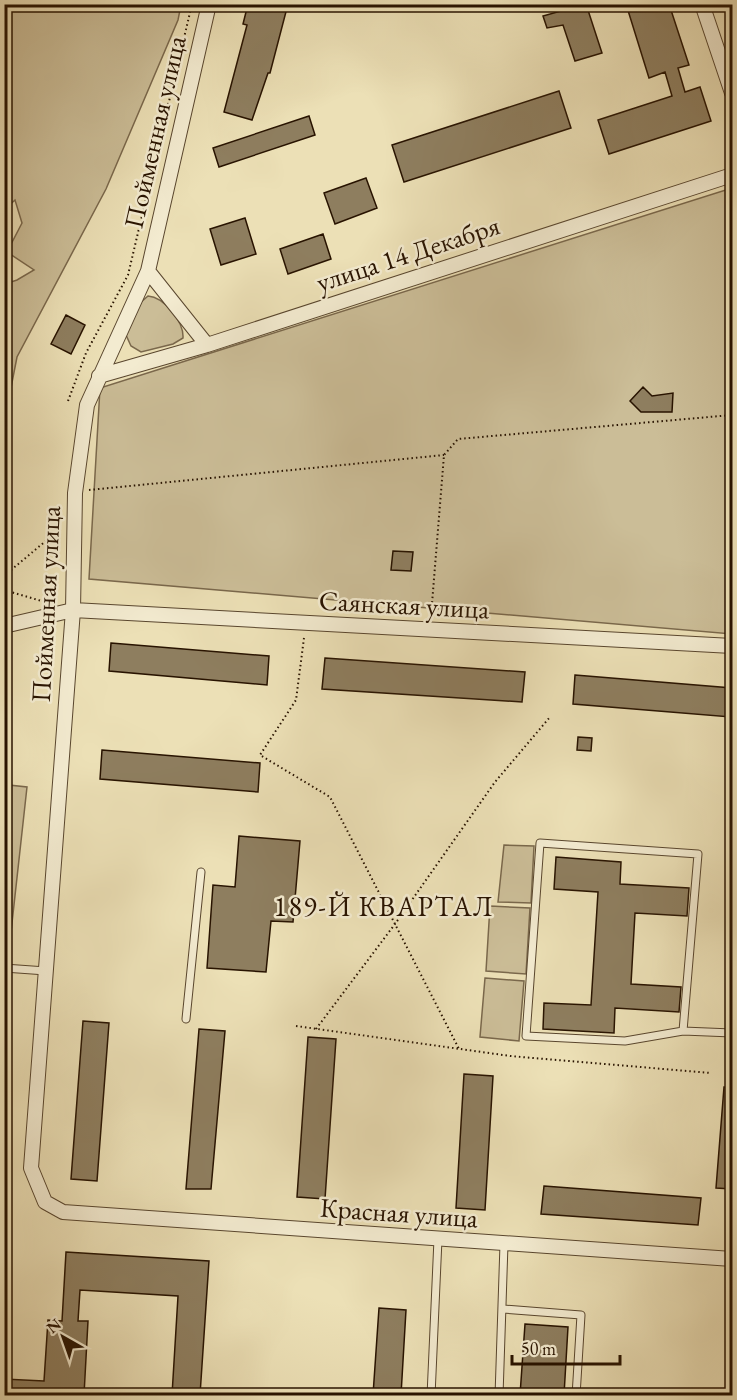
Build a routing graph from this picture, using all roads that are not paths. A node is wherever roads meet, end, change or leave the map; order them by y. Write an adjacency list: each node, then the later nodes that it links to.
1 (209, 4): 5 (street, Пойменная улица)
2 (702, 4): 3 (street)
3 (732, 93)
4 (732, 175): 6 (street, улица 14 Декабря)
5 (148, 272): 6 (street); 7 (street, Пойменная улица)
6 (207, 345): 7 (street, улица 14 Декабря)
7 (99, 376): 8 (street, Пойменная улица)
8 (73, 610): 9 (street, Саянская улица); 10 (street, Саянская улица); 13 (street, Пойменная улица)
9 (4, 626)
10 (732, 646)
11 (201, 872): 14 (lane)
12 (4, 968): 13 (lane)
13 (46, 971): 17 (street, Пойменная улица)
14 (186, 1019)
15 (683, 1031): 15 (lane); 16 (lane)
16 (732, 1033)
17 (63, 1212): 18 (street, Красная улица)
18 (438, 1239): 19 (street, Красная улица); 22 (lane)
19 (504, 1244): 20 (street, Красная улица); 21 (lane)
20 (732, 1258)
21 (502, 1309): 23 (lane); 24 (lane)
22 (431, 1395)
23 (499, 1395)
24 (576, 1395)

